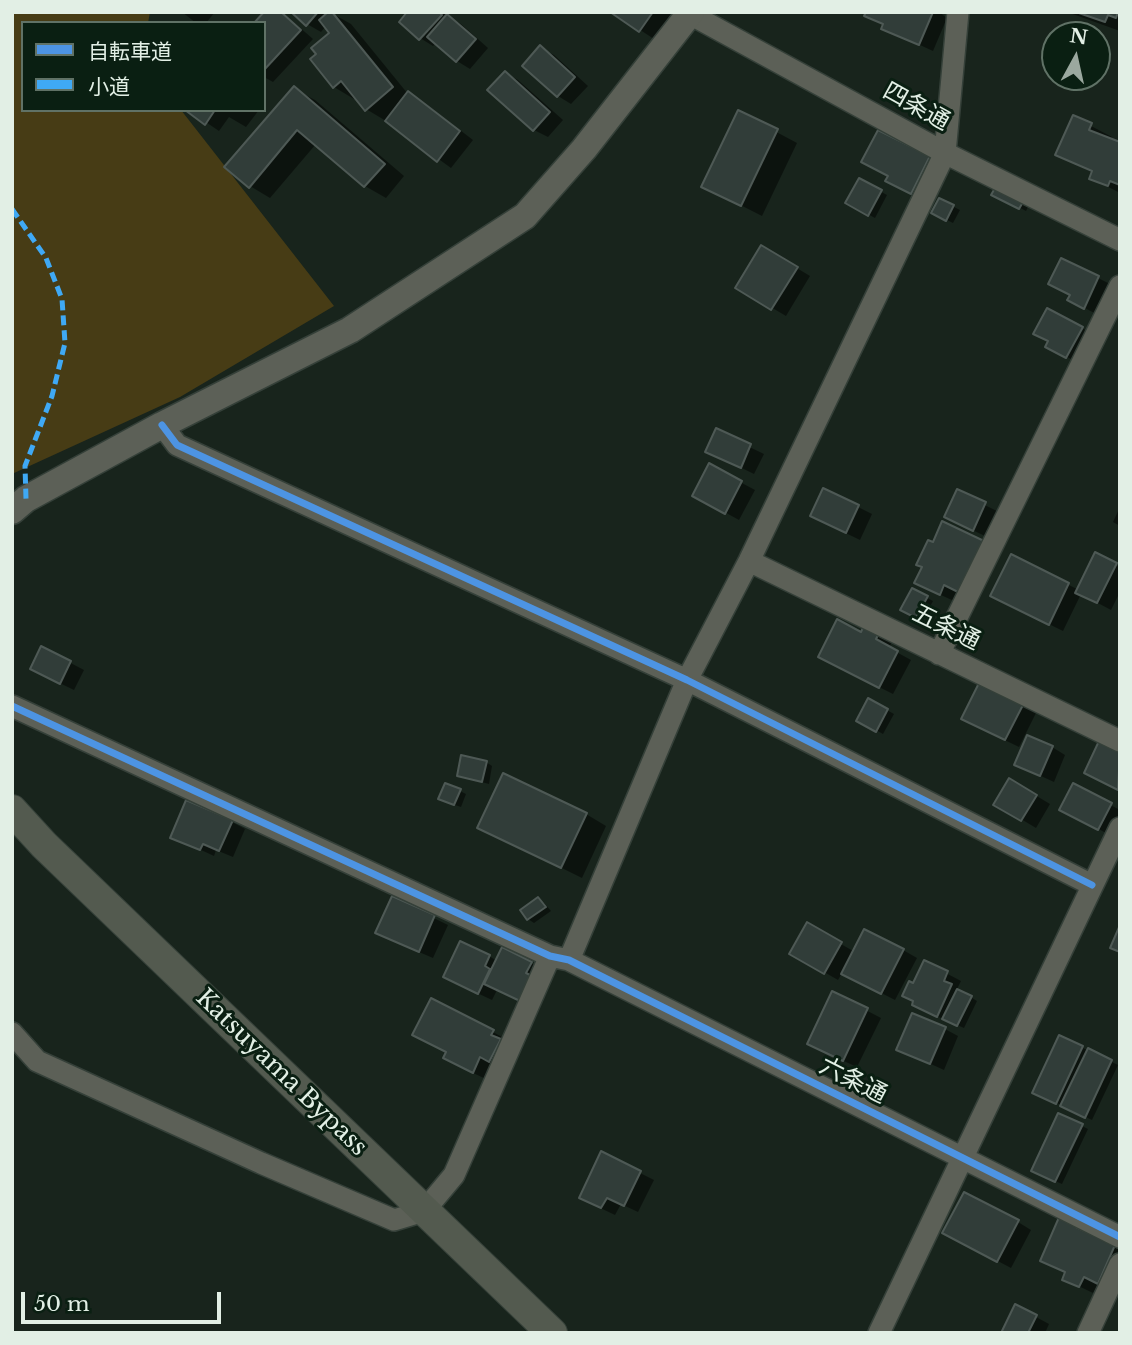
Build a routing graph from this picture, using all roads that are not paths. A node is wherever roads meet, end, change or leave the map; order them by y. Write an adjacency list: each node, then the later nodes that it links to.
1 (958, 12): 3 (street)
2 (690, 13): 3 (street, 四条通); 6 (street)
3 (945, 153): 4 (street, 四条通); 8 (street)
4 (1120, 240)
5 (1120, 286): 9 (street)
6 (162, 425): 7 (street); 10 (street)
7 (12, 511)
8 (748, 562): 9 (street, 五条通); 10 (street)
9 (939, 654): 12 (street, 五条通)
10 (687, 680): 15 (street); 16 (street)
11 (12, 706): 16 (street, 六条通)
12 (1120, 741)
13 (12, 810): 19 (main road, Katsuyama Bypass)
14 (1120, 828): 15 (street)
15 (1092, 885): 18 (street)
16 (559, 958): 18 (street, 六条通); 19 (street)
17 (12, 1033): 19 (street)
18 (961, 1157): 20 (street, 六条通); 23 (street)
19 (424, 1211): 22 (main road, Katsuyama Bypass)
20 (1120, 1237)
21 (1120, 1264): 24 (street)
22 (552, 1333)
23 (879, 1333)
24 (1088, 1333)

